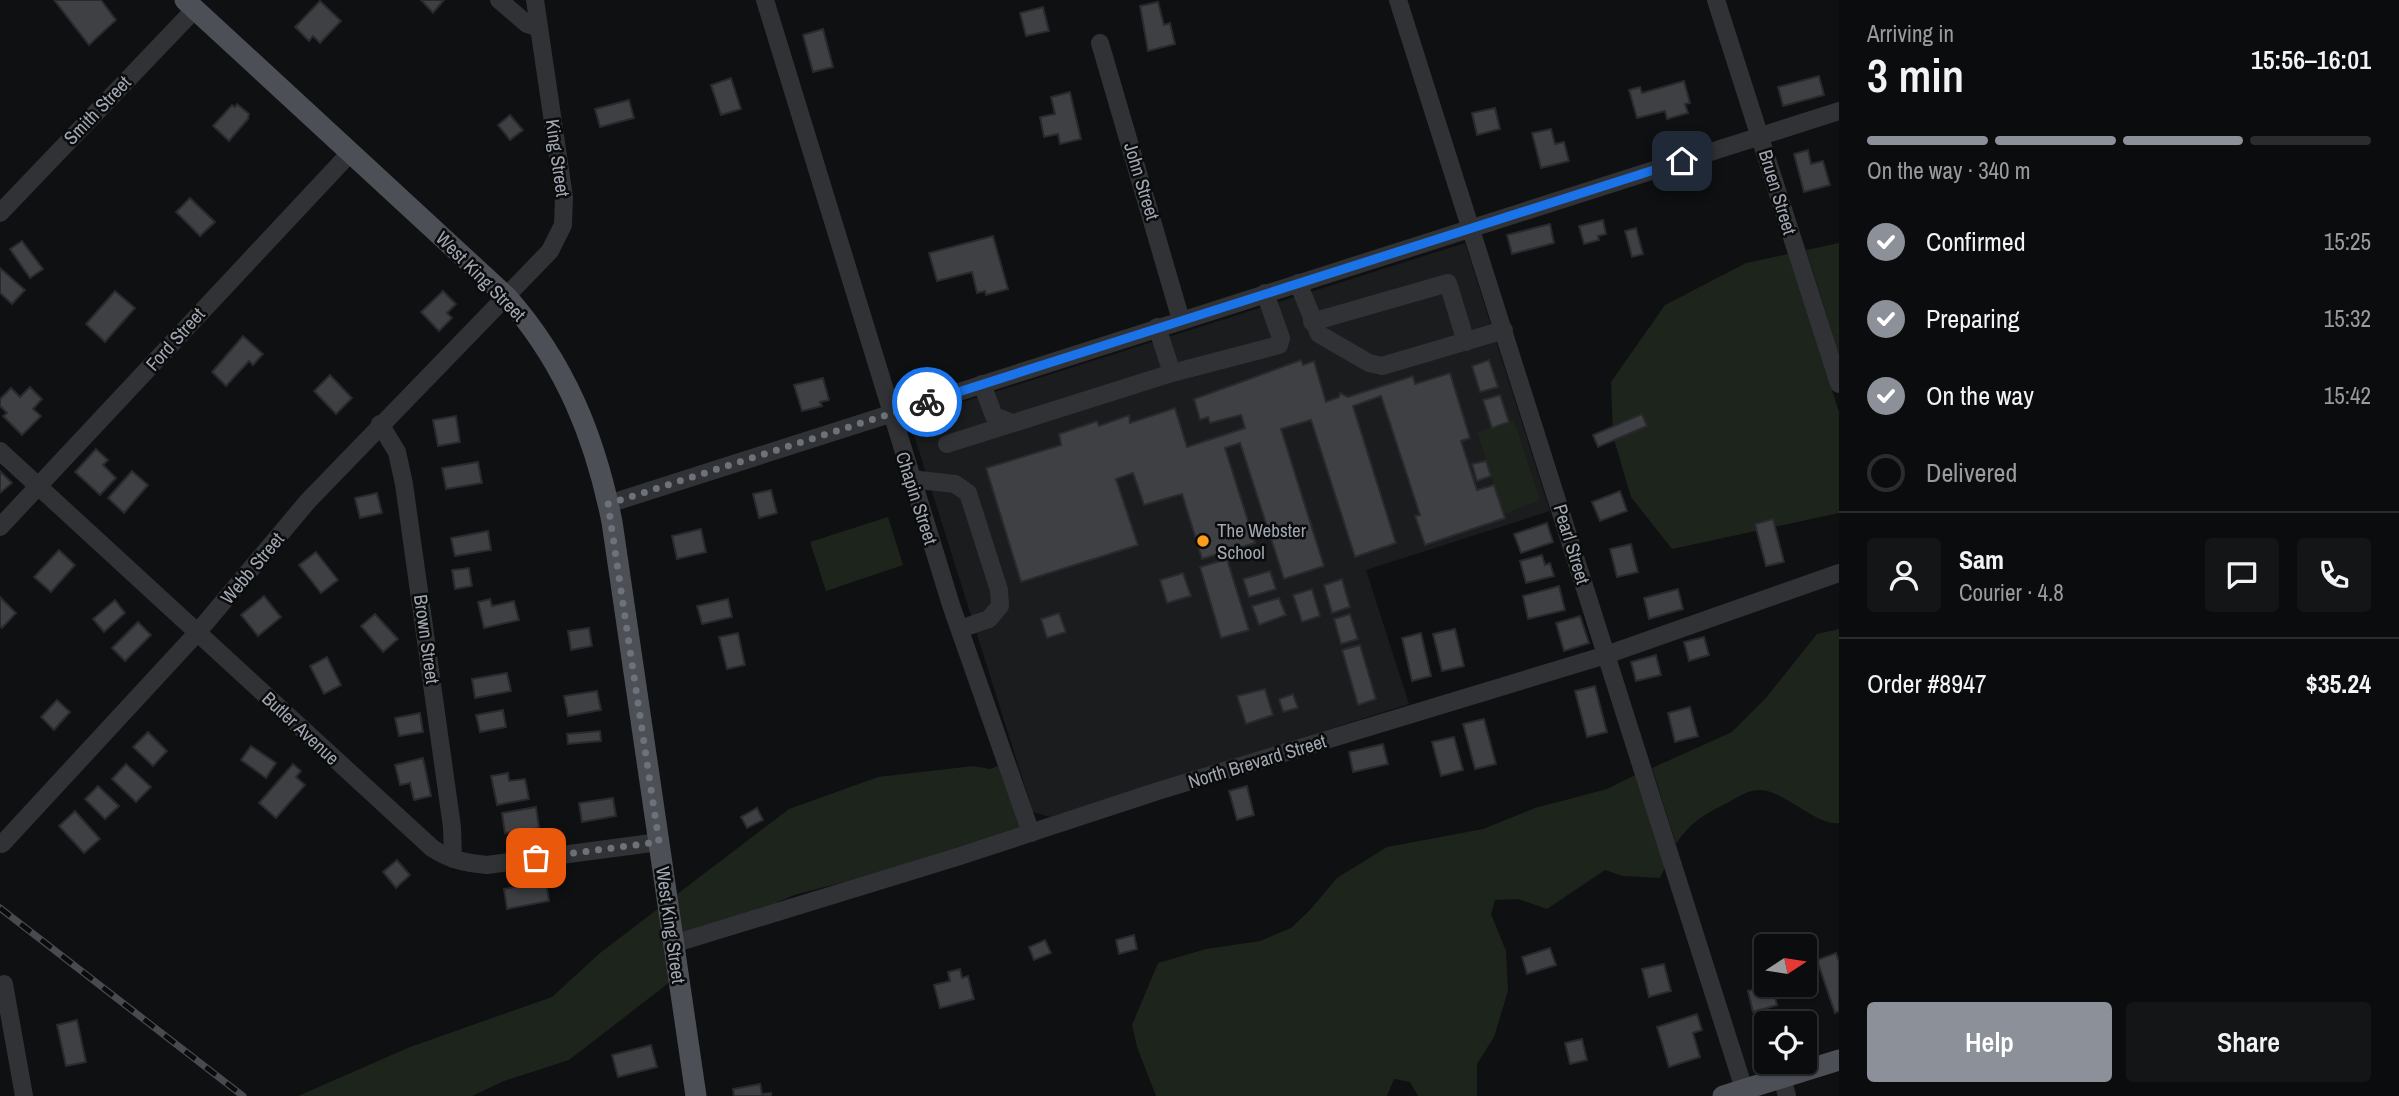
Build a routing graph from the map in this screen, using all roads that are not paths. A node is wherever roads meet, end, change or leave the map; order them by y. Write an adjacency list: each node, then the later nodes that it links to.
1 (499, 0): 7 (street)
2 (535, 0): 7 (street, King Street)
3 (765, 0): 25 (street, Chapin Street)
4 (1398, 0): 13 (street, Pearl Street)
5 (1716, 0): 10 (street, Bruen Street)
6 (190, 4): 11 (main road, West King Street); 12 (street, Smith Street)
7 (540, 28): 16 (street, King Street)
8 (1100, 43): 17 (street, John Street)
9 (1839, 111): 10 (street)
10 (1761, 135): 13 (street); 24 (street, Bruen Street)
11 (351, 152): 16 (main road, West King Street); 31 (street, Ford Street)
12 (0, 213)
13 (1472, 229): 14 (street); 20 (street, Pearl Street)
14 (1298, 283): 15 (street); 18 (street)
15 (1265, 293): 17 (street); 22 (street)
16 (507, 297): 27 (street, Webb Street); 32 (main road, West King Street)
17 (1181, 320): 19 (street)
18 (1312, 322): 21 (street); 21 (street)
19 (1157, 327): 22 (street); 23 (street)
20 (1504, 330): 21 (street); 37 (street, Pearl Street)
21 (1466, 342)
22 (1172, 373): 26 (street)
23 (982, 384): 25 (street); 26 (street)
24 (1839, 384)
25 (890, 414): 30 (street, Chapin Street); 32 (street)
26 (1012, 423): 28 (street)
27 (380, 424): 36 (street, Webb Street); 41 (street, Brown Street)
28 (947, 444)
29 (0, 451): 31 (street, Butler Avenue)
30 (911, 479): 35 (street, Chapin Street); 35 (street)
31 (39, 487): 33 (street, Ford Street); 36 (street, Butler Avenue)
32 (608, 504): 39 (main road, West King Street)
33 (0, 527)
34 (1839, 573): 37 (street, North Brevard Street)
35 (960, 629): 38 (street, Chapin Street)
36 (197, 633): 40 (street, Webb Street); 41 (street, Butler Avenue)
37 (1606, 655): 38 (street, North Brevard Street); 46 (street, Pearl Street)
38 (1031, 833): 42 (street, North Brevard Street)
39 (659, 842): 41 (street, Butler Avenue); 42 (main road, West King Street)
40 (2, 844)
41 (453, 859)
42 (673, 944): 48 (main road, West King Street)
43 (4, 984): 47 (street)
44 (1839, 1060): 45 (main road)
45 (1784, 1087): 46 (main road)
46 (1744, 1089): 49 (main road)
47 (24, 1096)
48 (696, 1096)
49 (1723, 1096)

